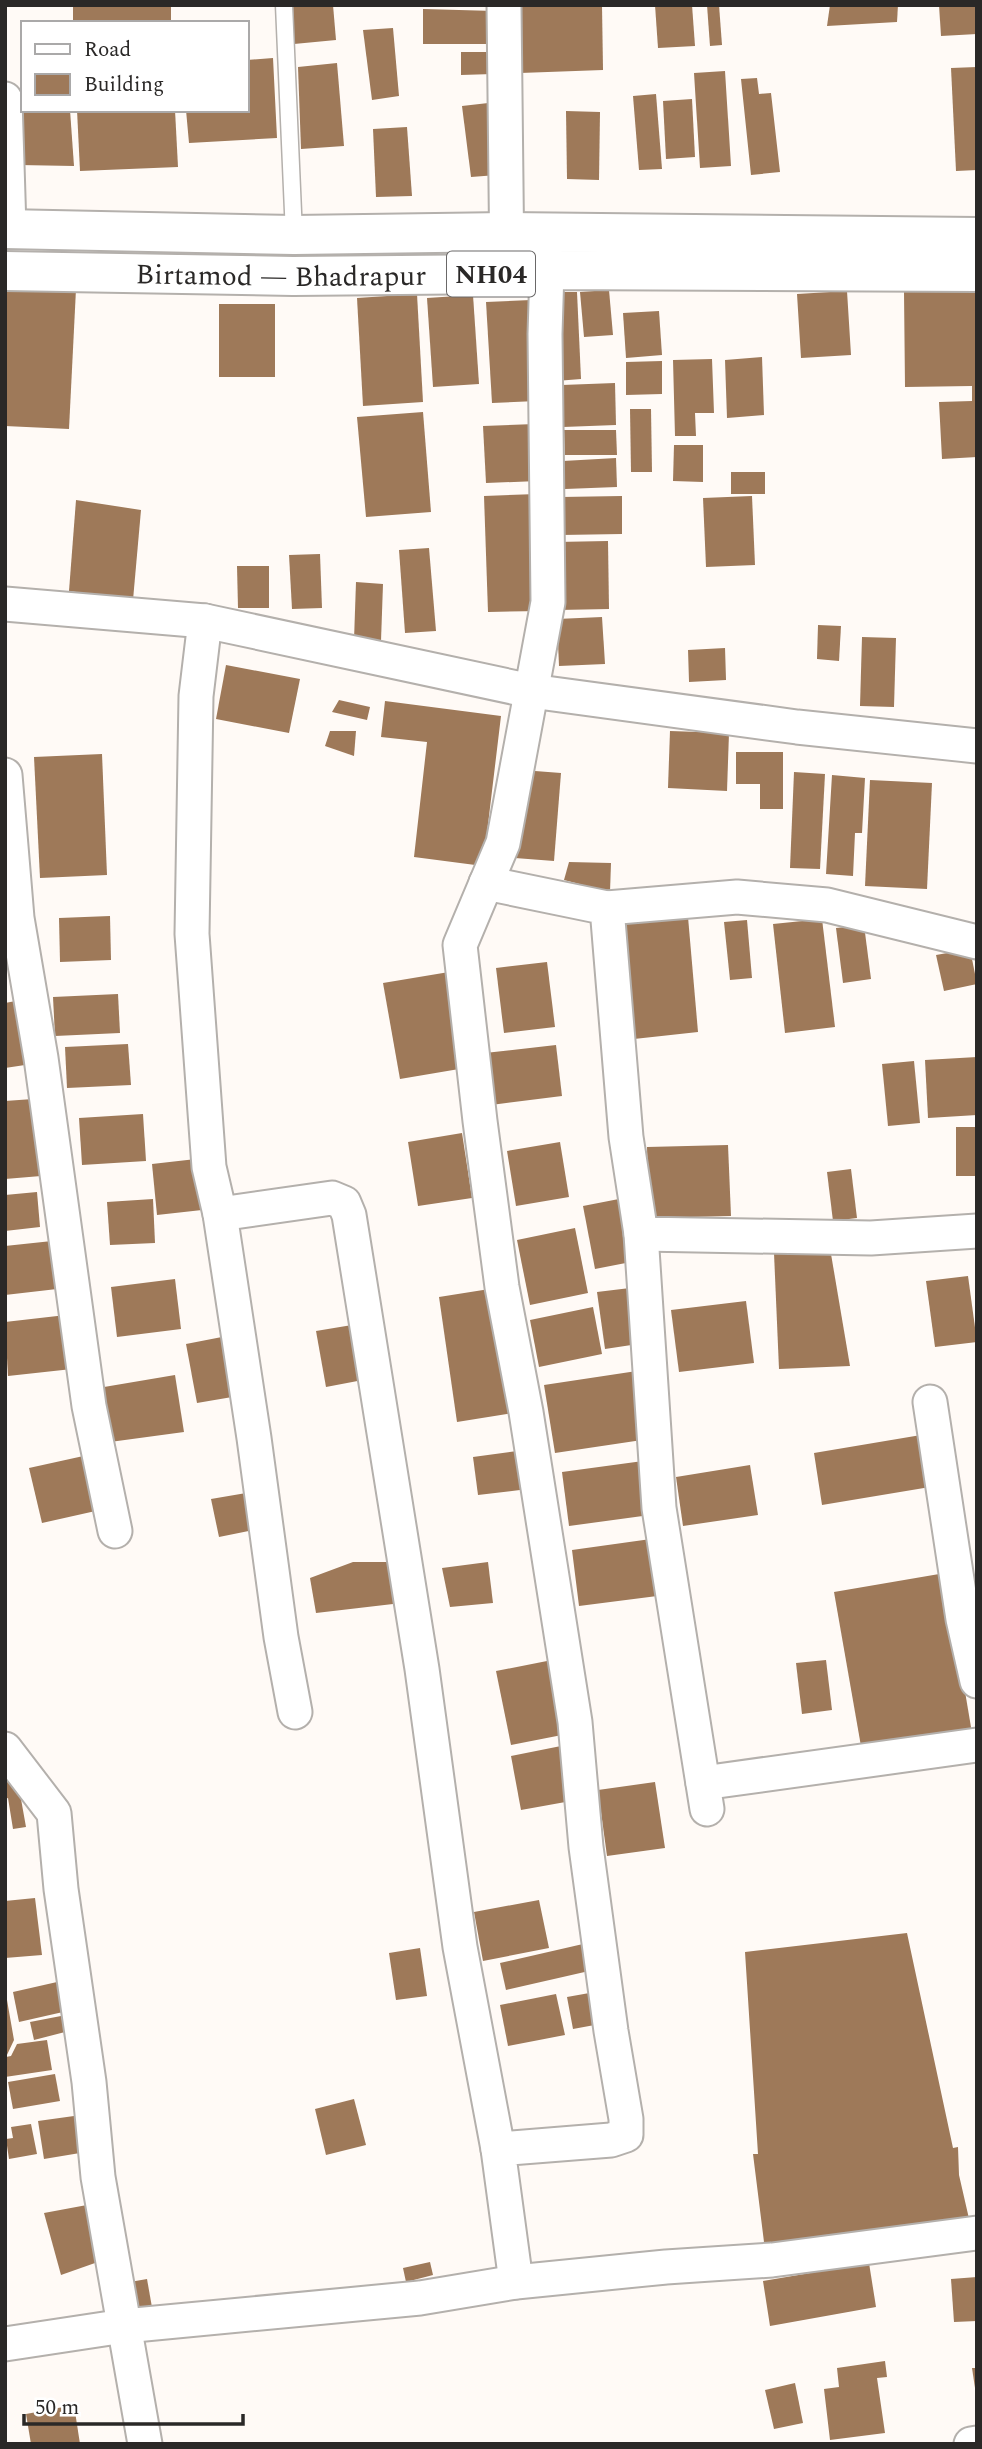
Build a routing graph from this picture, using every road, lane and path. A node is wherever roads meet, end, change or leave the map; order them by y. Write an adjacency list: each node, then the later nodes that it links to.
1 (284, 5): 5 (lane)
2 (504, 5): 7 (street)
3 (5, 99): 4 (street)
4 (7, 229): 5 (main road, Birtamod — Bhadrapur / NH04)
5 (294, 235): 7 (main road, Birtamod — Bhadrapur / NH04)
6 (977, 237): 7 (main road, Birtamod — Bhadrapur / NH04)
7 (532, 245): 8 (main road, Birtamod — Bhadrapur / NH04); 9 (main road, Birtamod — Bhadrapur / NH04); 12 (street)
8 (5, 271)
9 (977, 272)
10 (5, 604): 11 (street)
11 (205, 621): 12 (street); 18 (street)
12 (531, 691): 13 (street); 15 (street)
13 (977, 746)
14 (5, 775): 22 (street)
15 (486, 883): 16 (street); 27 (street)
16 (607, 908): 17 (street); 20 (street)
17 (977, 942)
18 (220, 1214): 24 (street); 27 (street)
19 (977, 1231): 20 (street)
20 (641, 1234): 25 (street)
21 (930, 1402): 23 (street)
22 (115, 1531)
23 (977, 1681)
24 (295, 1712)
25 (977, 1745)
26 (5, 1749): 30 (street)
27 (498, 2149): 29 (street)
28 (977, 2233): 29 (street)
29 (516, 2282): 30 (street)
30 (124, 2326): 31 (street); 33 (street)
31 (5, 2344)
32 (977, 2443): 34 (street)
33 (145, 2444)
34 (971, 2444)

